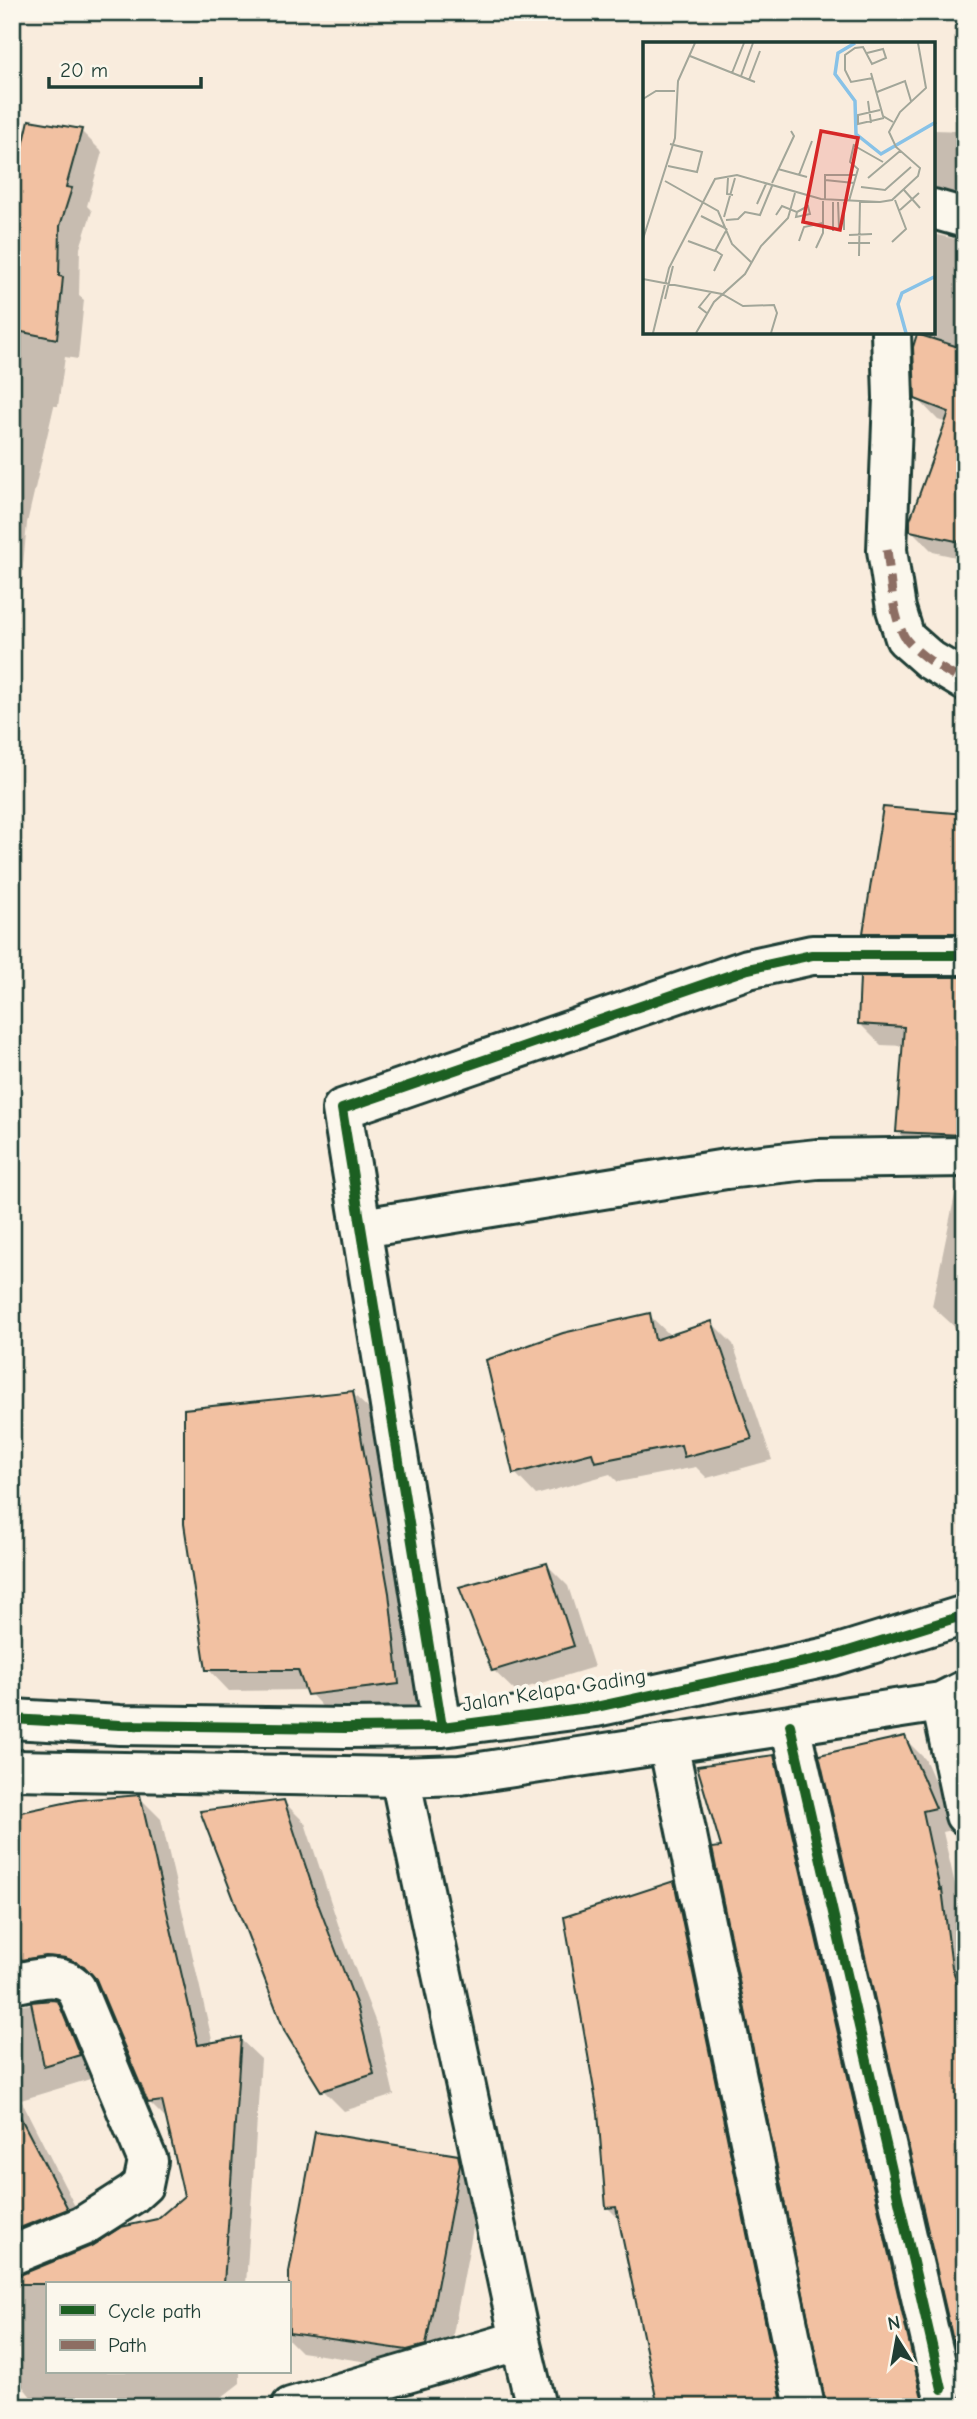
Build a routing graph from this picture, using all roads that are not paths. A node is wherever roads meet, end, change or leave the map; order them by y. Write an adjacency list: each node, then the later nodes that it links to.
1 (935, 210): 2 (street)
2 (965, 218)
3 (891, 334): 4 (street)
4 (965, 681)
5 (965, 955): 7 (street)
6 (965, 1157): 7 (street)
7 (362, 1228): 12 (street)
8 (965, 1615): 12 (street, Jalan Kelapa Gading)
9 (953, 1696): 11 (street); 16 (street)
10 (12, 1719): 12 (street, Jalan Kelapa Gading)
11 (790, 1725): 13 (street); 20 (street)
12 (442, 1727)
13 (668, 1743): 15 (street); 23 (street)
14 (12, 1770): 15 (street)
15 (400, 1777): 19 (street)
16 (965, 1815)
17 (12, 1984): 18 (street)
18 (12, 2255)
19 (520, 2340): 21 (street); 22 (street)
20 (942, 2389)
21 (291, 2407)
22 (536, 2407)
23 (805, 2407)

